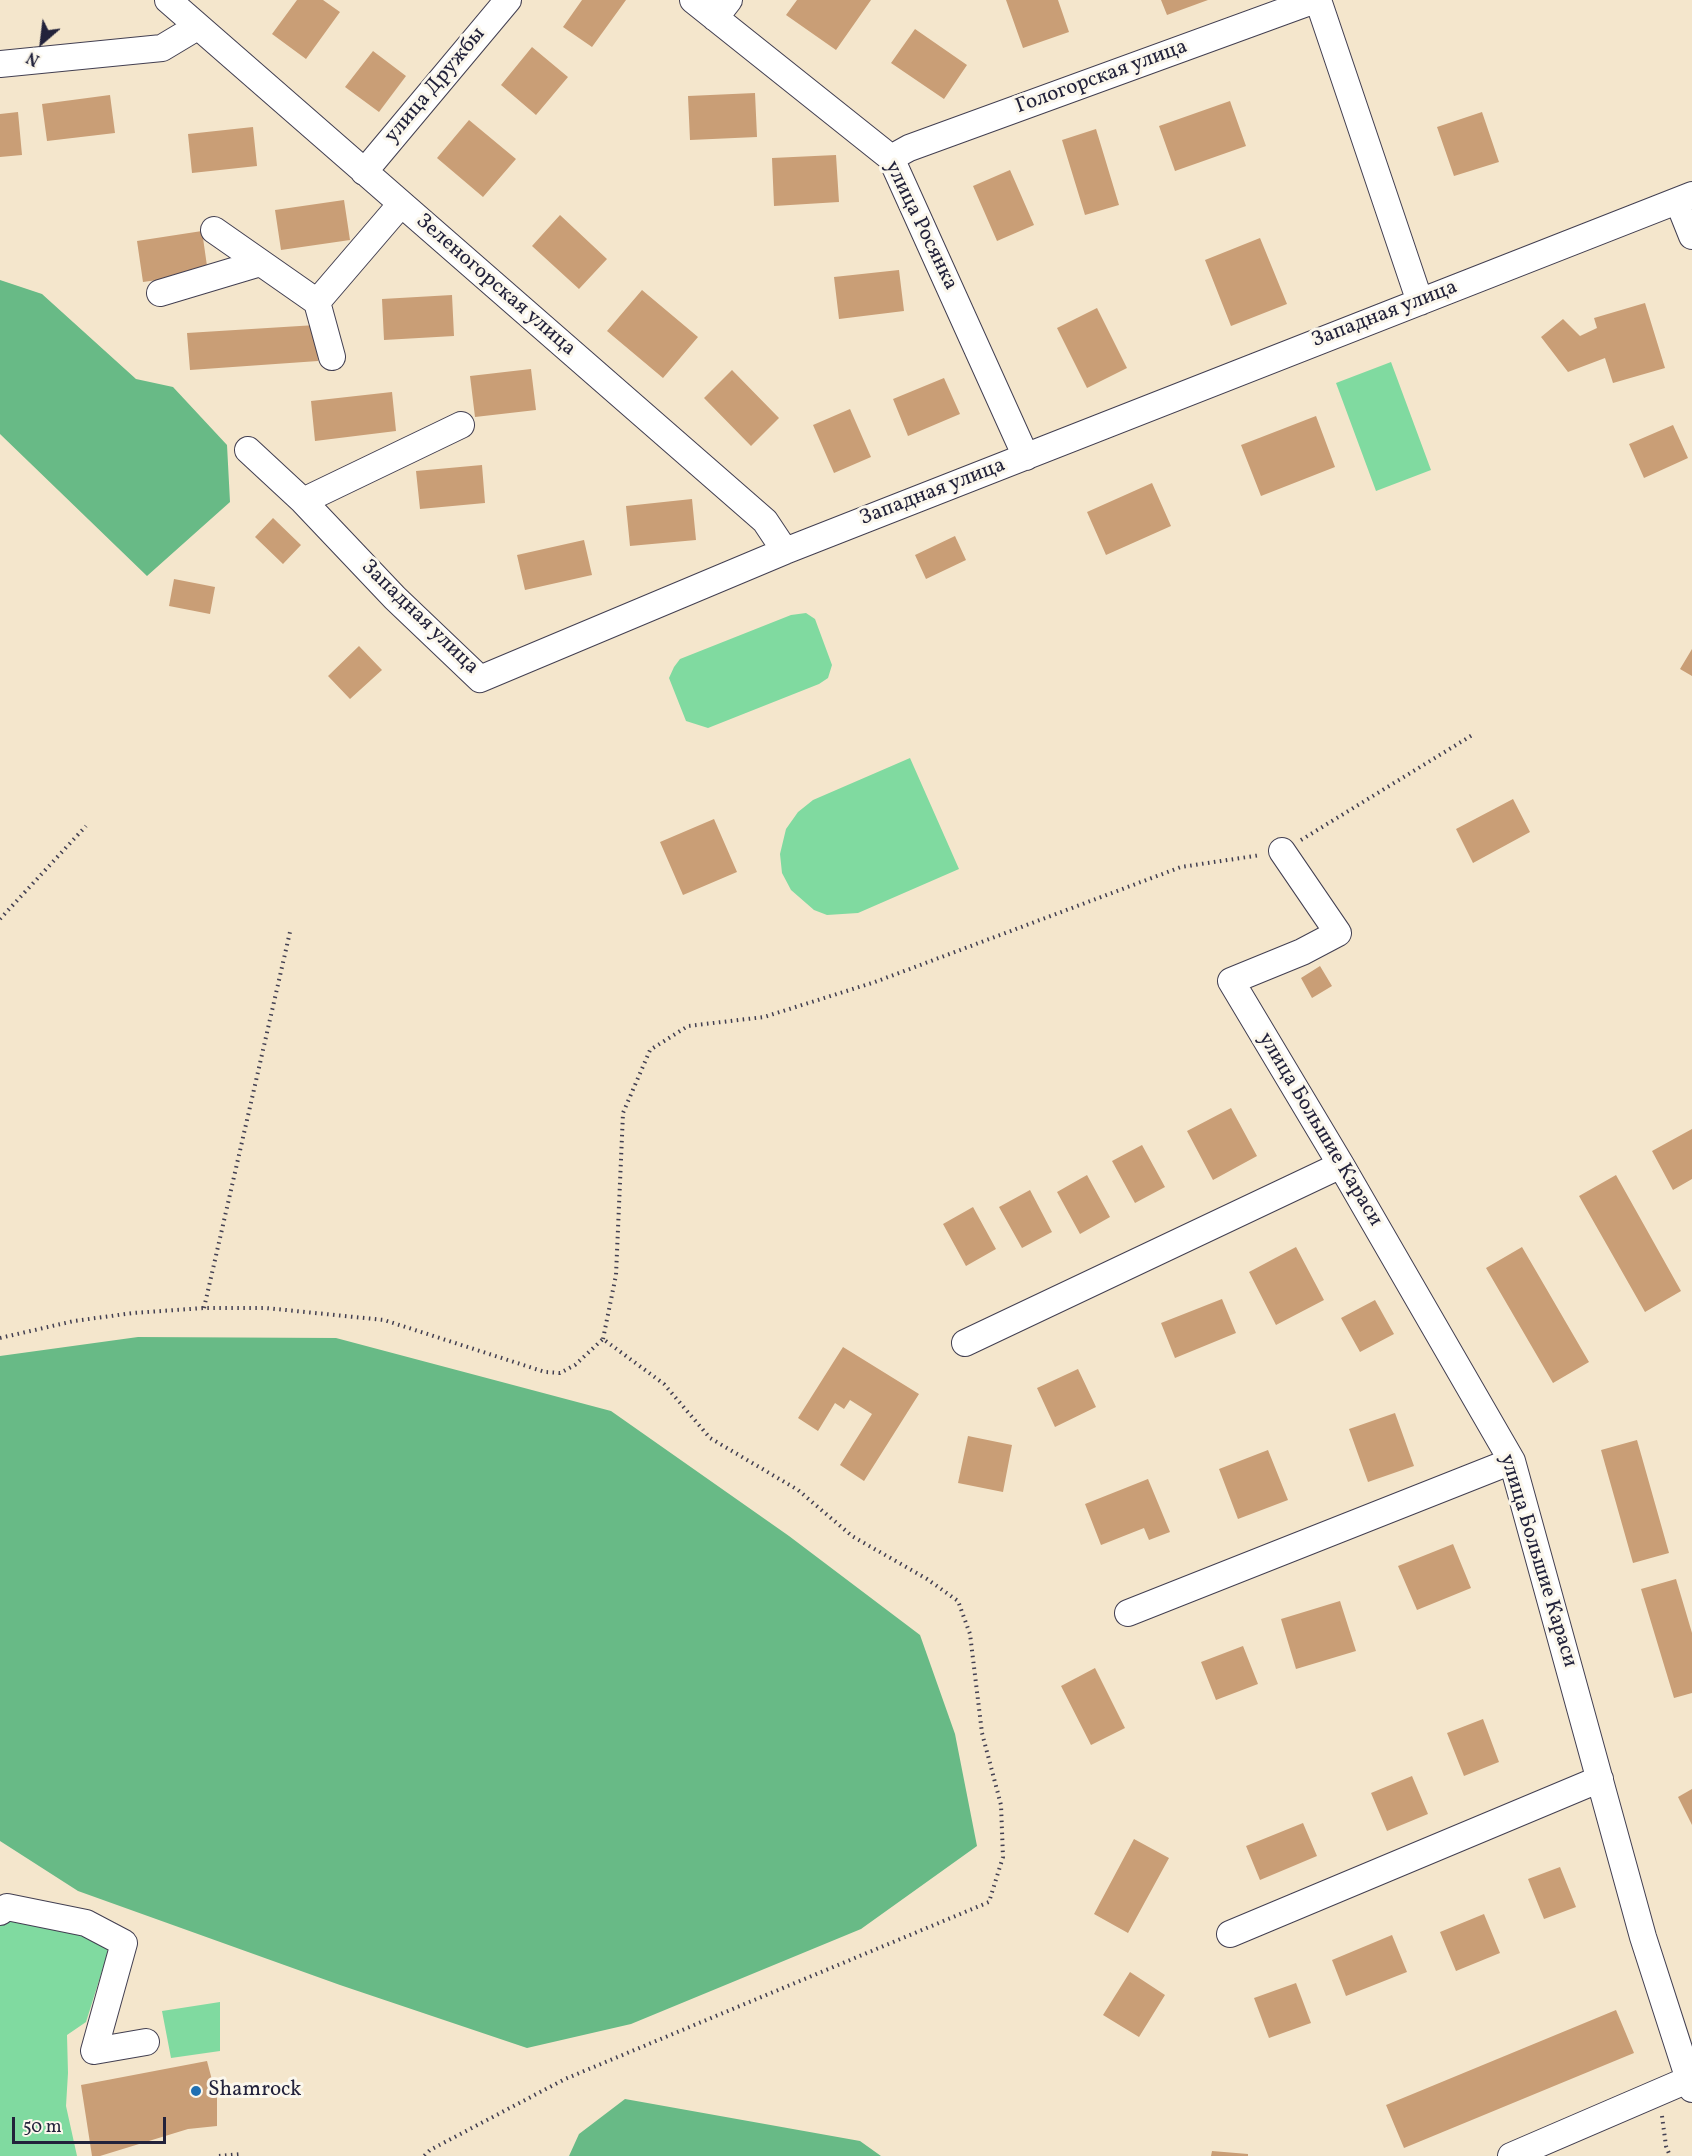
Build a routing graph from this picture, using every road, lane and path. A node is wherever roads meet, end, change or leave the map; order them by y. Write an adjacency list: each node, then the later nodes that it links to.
1 (168, 0): 6 (street, Зеленогорская улица)
2 (508, 0): 9 (street, улица Дружбы)
3 (693, 0): 5 (street, улица Росянка)
4 (1317, 0): 8 (street, Гологорская улица); 17 (street, Гологорская улица)
5 (722, 9): 8 (street, улица Росянка)
6 (197, 27): 7 (street); 9 (street, Зеленогорская улица)
7 (0, 64)
8 (891, 158): 21 (street, улица Росянка)
9 (364, 172): 11 (street, Зеленогорская улица)
10 (1685, 198): 13 (street); 17 (street, Западная улица)
11 (400, 204): 16 (street); 23 (street, Зеленогорская улица)
12 (214, 230): 14 (street)
13 (1692, 236)
14 (260, 263): 15 (street); 16 (street)
15 (160, 293)
16 (316, 302): 18 (street)
17 (1420, 302): 21 (street, Западная улица)
18 (332, 357)
19 (461, 425): 22 (street)
20 (248, 450): 22 (street, Западная улица)
21 (1026, 457): 23 (street, Западная улица)
22 (303, 501): 23 (street, Западная улица)
23 (785, 551)
24 (1474, 734): 26 (path)
25 (86, 826): 27 (path)
26 (1282, 851): 29 (street, улица Большие Караси); 32 (path)
27 (0, 919)
28 (290, 932): 30 (path)
29 (1341, 1165): 33 (street); 34 (street, улица Большие Караси)
30 (204, 1308): 31 (path); 32 (path)
31 (0, 1338)
32 (603, 1339): 44 (path)
33 (965, 1344)
34 (1512, 1461): 35 (street); 36 (street, улица Большие Караси)
35 (1128, 1613)
36 (1600, 1779): 38 (street); 40 (street, улица Большие Караси)
37 (0, 1912): 39 (street)
38 (1230, 1934)
39 (146, 2042)
40 (1691, 2082): 45 (street)
41 (1671, 2112): 46 (path)
42 (241, 2154): 43 (path)
43 (219, 2156)
44 (423, 2156)
45 (1511, 2156)
46 (1670, 2156)

